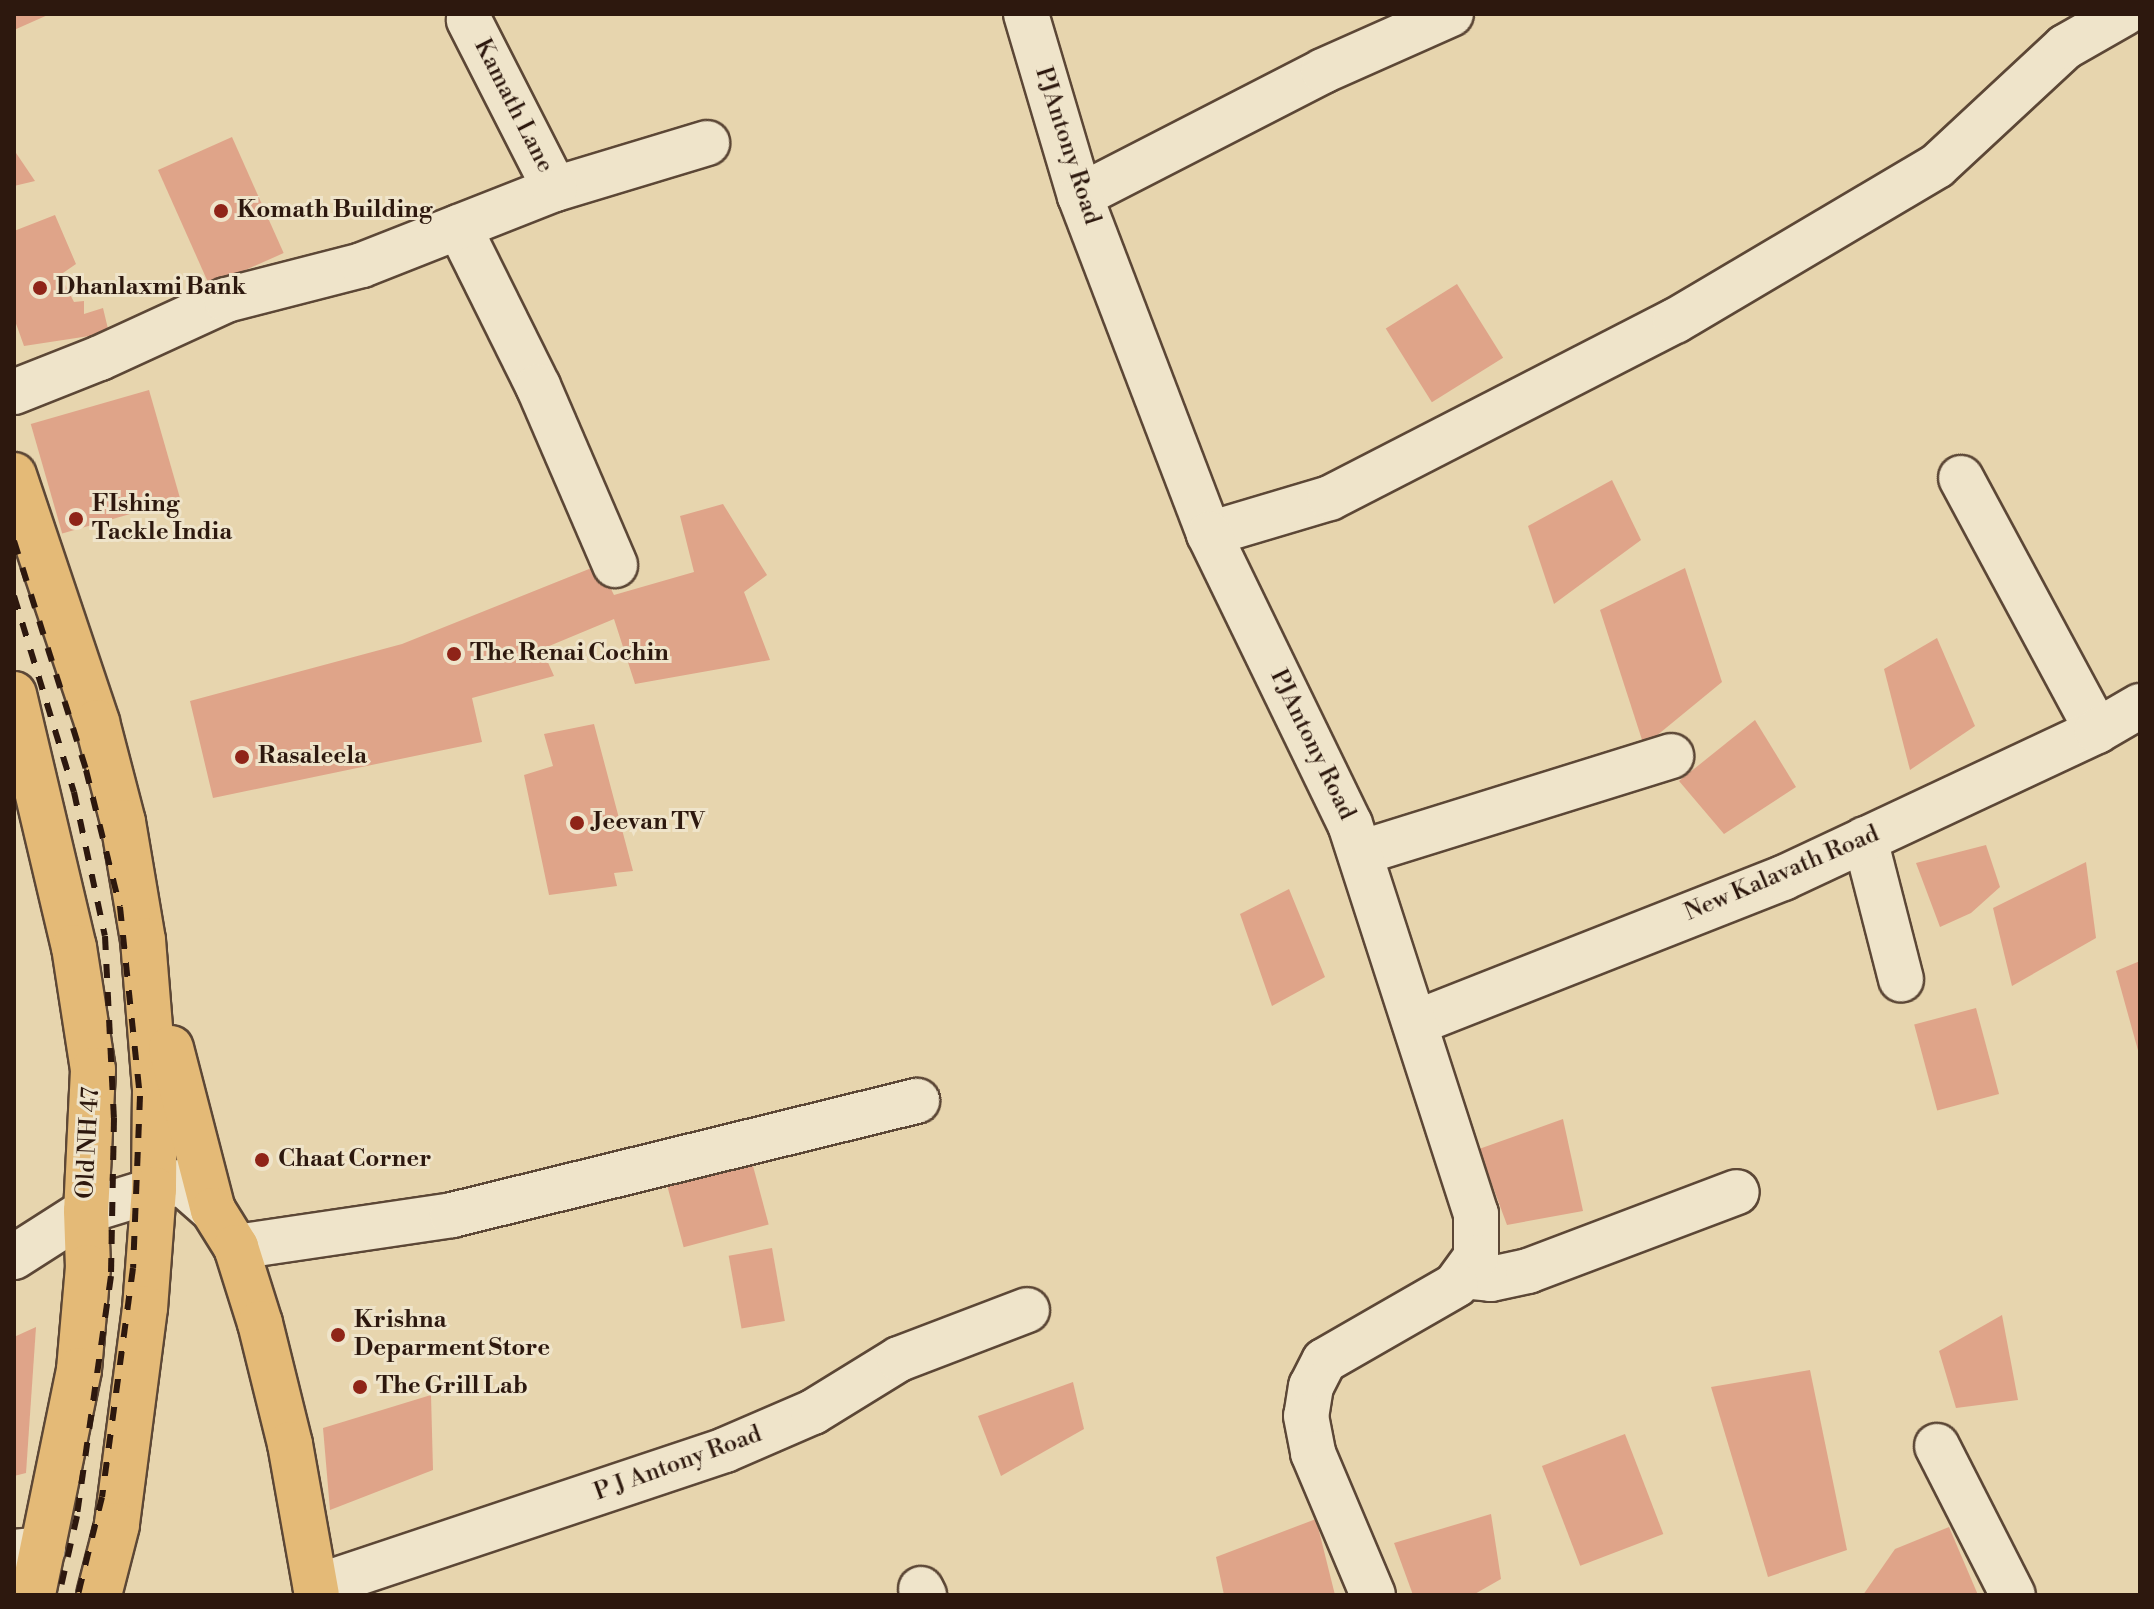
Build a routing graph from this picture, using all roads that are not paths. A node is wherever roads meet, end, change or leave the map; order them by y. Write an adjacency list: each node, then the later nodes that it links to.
1 (1026, 14): 7 (street, PJAntony Road)
2 (1451, 14): 7 (street)
3 (2123, 14): 12 (street)
4 (469, 20): 6 (street, Kamath Lane)
5 (707, 143): 6 (street)
6 (555, 189): 8 (street, Kamath Lane)
7 (1080, 196): 12 (street, PJAntony Road)
8 (459, 227): 9 (street, Kamath Lane); 13 (street)
9 (14, 392)
10 (14, 475): 21 (main road)
11 (1961, 478): 16 (street)
12 (1209, 534): 20 (street, PJAntony Road)
13 (615, 565)
14 (14, 694): 18 (main road, Old NH 47)
15 (2140, 706): 16 (street, New Kalavath Road)
16 (2097, 731): 19 (street, New Kalavath Road)
17 (1671, 756): 20 (street)
18 (25, 784): 28 (main road, Old NH 47)
19 (1865, 839): 22 (street); 23 (street, New Kalavath Road)
20 (1360, 853): 23 (street, PJAntony Road)
21 (143, 940): 25 (main road); 27 (main road)
22 (1901, 979)
23 (1415, 1023): 31 (street, PJAntony Road)
24 (917, 1101): 29 (street)
25 (154, 1189): 27 (street); 28 (street); 37 (main road)
26 (1737, 1192): 31 (street)
27 (213, 1210): 29 (main road)
28 (86, 1211): 30 (street); 34 (main road, Old NH 47)
29 (236, 1247): 35 (main road)
30 (14, 1257)
31 (1463, 1276): 38 (street)
32 (1027, 1310): 35 (street, P J Antony Road)
33 (1937, 1446): 39 (street)
34 (28, 1550): 36 (main road, Old NH 47)
35 (317, 1591)
36 (33, 1595)
37 (99, 1595)
38 (1373, 1595)
39 (2013, 1595)

